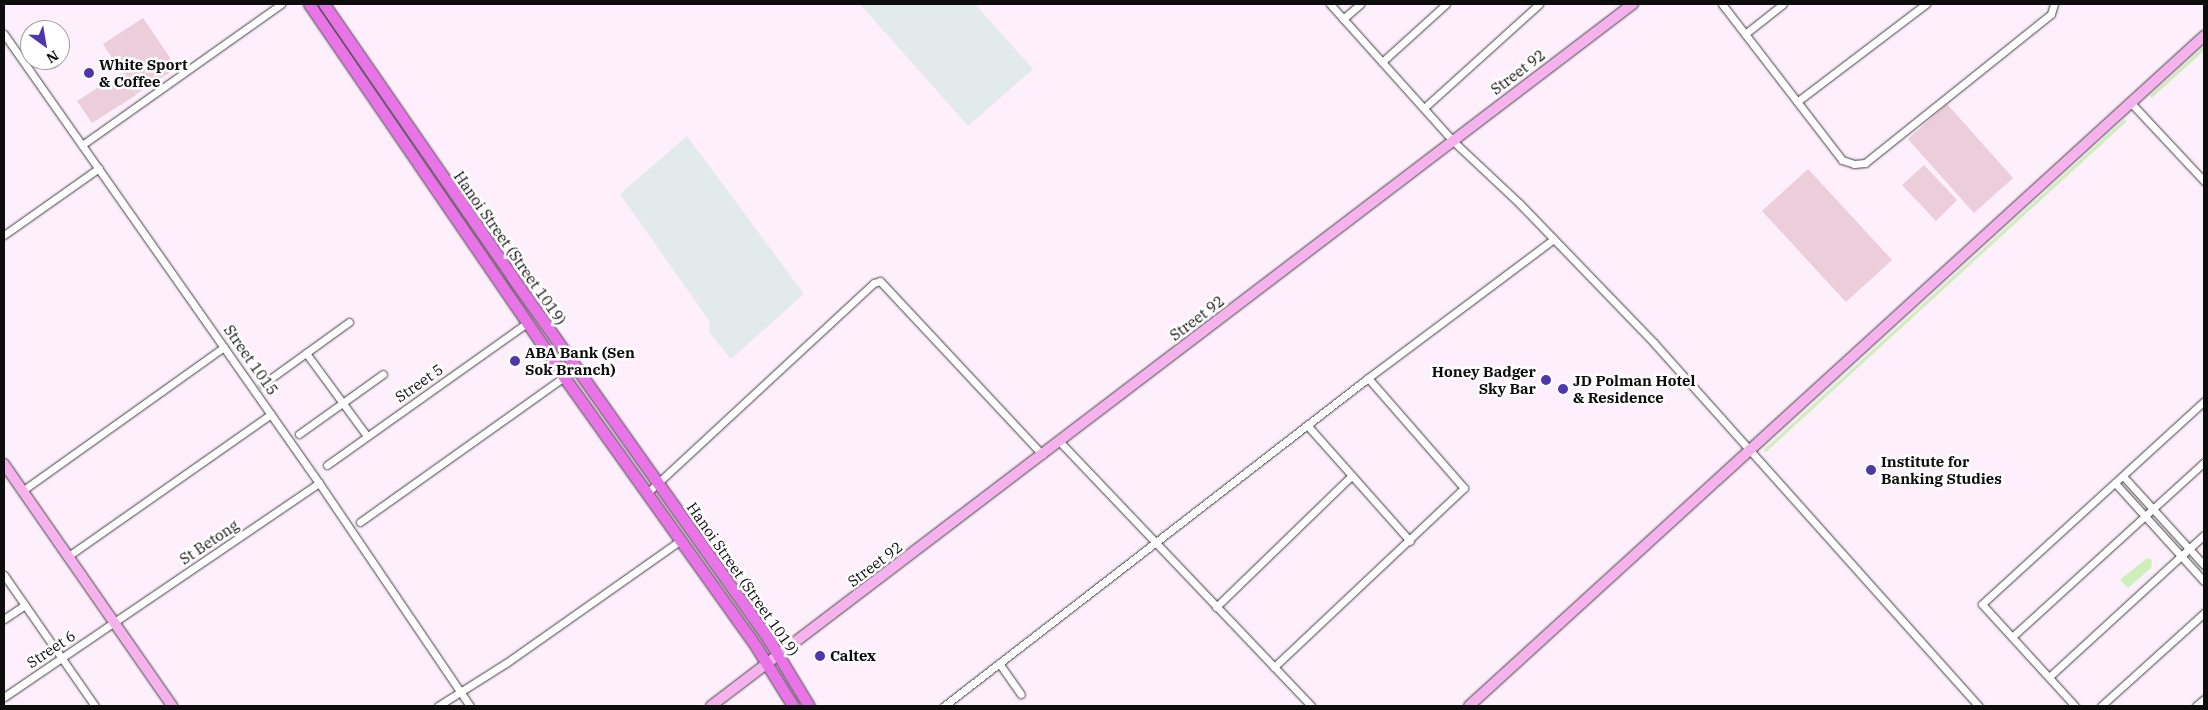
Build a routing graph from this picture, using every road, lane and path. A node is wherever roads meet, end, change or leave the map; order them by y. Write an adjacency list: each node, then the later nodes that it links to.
1 (281, 4): 22 (street)
2 (309, 4): 28 (main road, Hanoi Street (Street 1019))
3 (324, 4): 51 (main road, Hanoi Street (Street 1019))
4 (1330, 4): 13 (street)
5 (1360, 4): 13 (street)
6 (1446, 4): 17 (street)
7 (1538, 4): 20 (street)
8 (1632, 4): 21 (street, Street 92)
9 (1722, 4): 15 (street)
10 (1783, 4): 15 (street)
11 (1926, 4): 18 (street)
12 (2054, 4): 18 (street)
13 (1343, 19): 17 (street)
14 (4, 34): 22 (street, Street 1015)
15 (1745, 34): 18 (street)
16 (2204, 36): 19 (street)
17 (1382, 62): 20 (street)
18 (1798, 101)
19 (2131, 103): 24 (street); 42 (street)
20 (1424, 108): 21 (street)
21 (1452, 141): 26 (street); 41 (street, Street 92)
22 (82, 145): 23 (street, Street 1015)
23 (99, 168): 25 (street); 29 (street, Street 1015)
24 (2204, 181)
25 (4, 235)
26 (1554, 239): 33 (street); 42 (street)
27 (349, 322): 30 (street)
28 (527, 323): 32 (main road, Hanoi Street (Street 1019)); 40 (street, Street 5)
29 (224, 347): 37 (street, Street 1015); 52 (street)
30 (306, 353): 34 (street); 36 (street)
31 (383, 374): 36 (street)
32 (564, 377): 53 (main road, Hanoi Street (Street 1019)); 56 (street)
33 (1368, 378): 38 (street); 59 (street)
34 (263, 384)
35 (2204, 401): 48 (street)
36 (342, 403): 39 (street); 40 (street)
37 (271, 414): 49 (street, Street 1015); 63 (street)
38 (1307, 425): 47 (street); 60 (street)
39 (299, 434)
40 (367, 436): 46 (street, Street 5)
41 (1060, 442): 43 (street, Street 92); 60 (street)
42 (1748, 452): 92 (street); 93 (street)
43 (1043, 455): 51 (street); 73 (street, Street 92)
44 (2204, 462): 54 (street)
45 (4, 464): 52 (street)
46 (327, 465)
47 (1351, 476): 59 (street); 68 (street)
48 (2123, 476): 50 (street); 54 (street)
49 (319, 482): 71 (street, St Betong); 79 (street, Street 1015)
50 (2115, 483): 55 (street); 72 (street)
51 (658, 484): 53 (street); 73 (main road, Hanoi Street (Street 1019))
52 (22, 491): 63 (street)
53 (647, 493): 58 (main road, Hanoi Street (Street 1019))
54 (2153, 509): 55 (street); 61 (street)
55 (2144, 516): 62 (street); 72 (street)
56 (360, 522)
57 (2204, 535): 61 (street)
58 (681, 540): 76 (main road, Hanoi Street (Street 1019)); 79 (street)
59 (1410, 541): 77 (street)
60 (1156, 544): 68 (street); 75 (street)
61 (2189, 549): 62 (street); 64 (street)
62 (2182, 556): 66 (street); 78 (street)
63 (67, 557): 71 (street)
64 (2204, 565)
65 (4, 575): 67 (street)
66 (2204, 582)
67 (24, 605): 70 (street); 74 (street)
68 (1216, 607): 77 (street)
69 (2204, 613): 95 (street)
70 (4, 619)
71 (114, 623): 74 (street, Street 6); 84 (street)
72 (2012, 637): 78 (street)
73 (780, 656): 76 (street, Street 92); 89 (main road, Hanoi Street (Street 1019))
74 (62, 658): 81 (street, Street 6); 83 (street)
75 (999, 663): 80 (street); 90 (street)
76 (768, 665): 87 (street, Street 92); 88 (main road, Hanoi Street (Street 1019))
77 (1274, 667): 91 (street)
78 (2049, 677): 94 (street)
79 (460, 692): 85 (street); 86 (street, Street 1015)
80 (1021, 694)
81 (4, 697)
82 (2204, 699): 96 (street)
83 (94, 706)
84 (172, 706)
85 (438, 706)
86 (470, 706)
87 (711, 706)
88 (793, 706)
89 (810, 706)
90 (944, 706)
91 (1311, 706)
92 (1469, 706)
93 (1979, 706)
94 (2075, 706)
95 (2101, 706)
96 (2196, 706)

